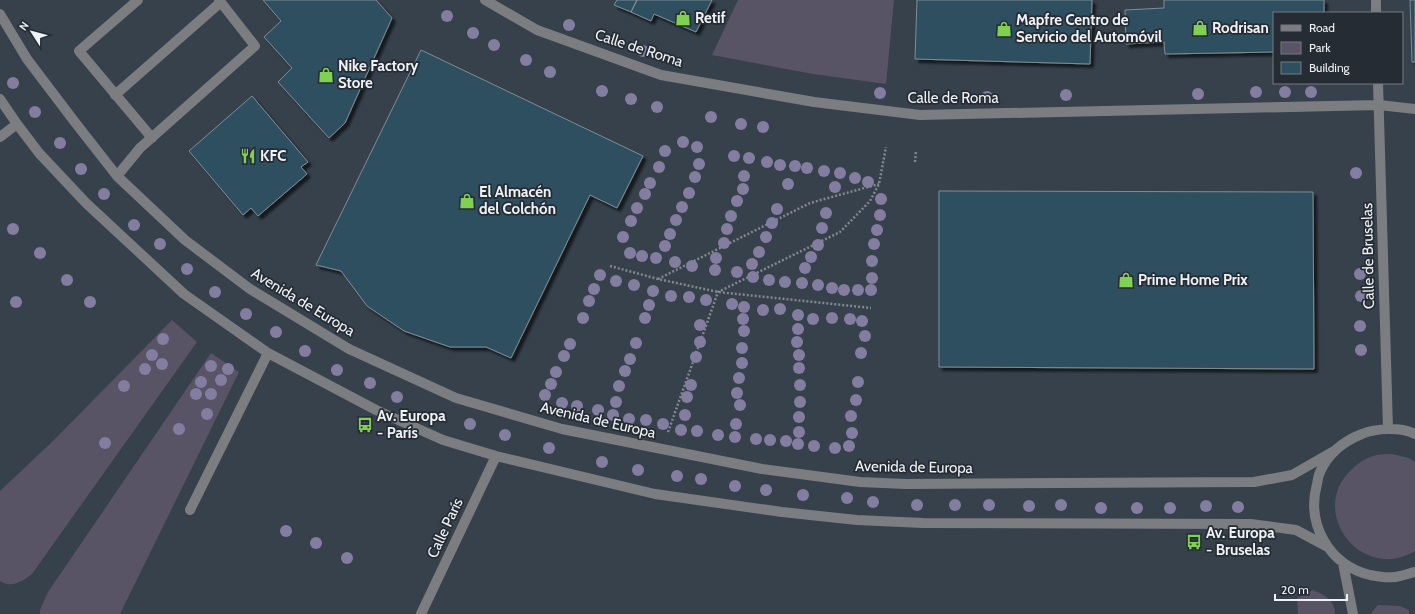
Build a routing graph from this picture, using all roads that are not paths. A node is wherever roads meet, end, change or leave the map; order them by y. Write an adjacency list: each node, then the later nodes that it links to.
1 (138, 0): 8 (street)
2 (485, 0): 10 (street, Calle de Roma)
3 (1376, 0): 5 (street)
4 (220, 1): 8 (street); 14 (street)
5 (1376, 12)
6 (0, 14): 15 (street, Avenida de Europa)
7 (1378, 84): 10 (street, Calle de Bruselas)
8 (115, 95): 14 (street)
9 (0, 99): 12 (street)
10 (1379, 105): 11 (street, Calle de Roma); 17 (street, Calle de Bruselas)
11 (1415, 109)
12 (17, 124): 13 (street); 16 (street)
13 (0, 137)
14 (152, 138): 15 (street)
15 (117, 176): 19 (street, Avenida de Europa)
16 (268, 353): 20 (street); 21 (street)
17 (1388, 429): 18 (street); 19 (street)
18 (1415, 434)
19 (1334, 451): 22 (street)
20 (496, 456): 22 (street); 25 (street, Calle París)
21 (190, 510)
22 (1326, 546): 23 (street)
23 (1343, 563): 24 (street); 26 (street)
24 (1415, 572)
25 (421, 614)
26 (1353, 614)

